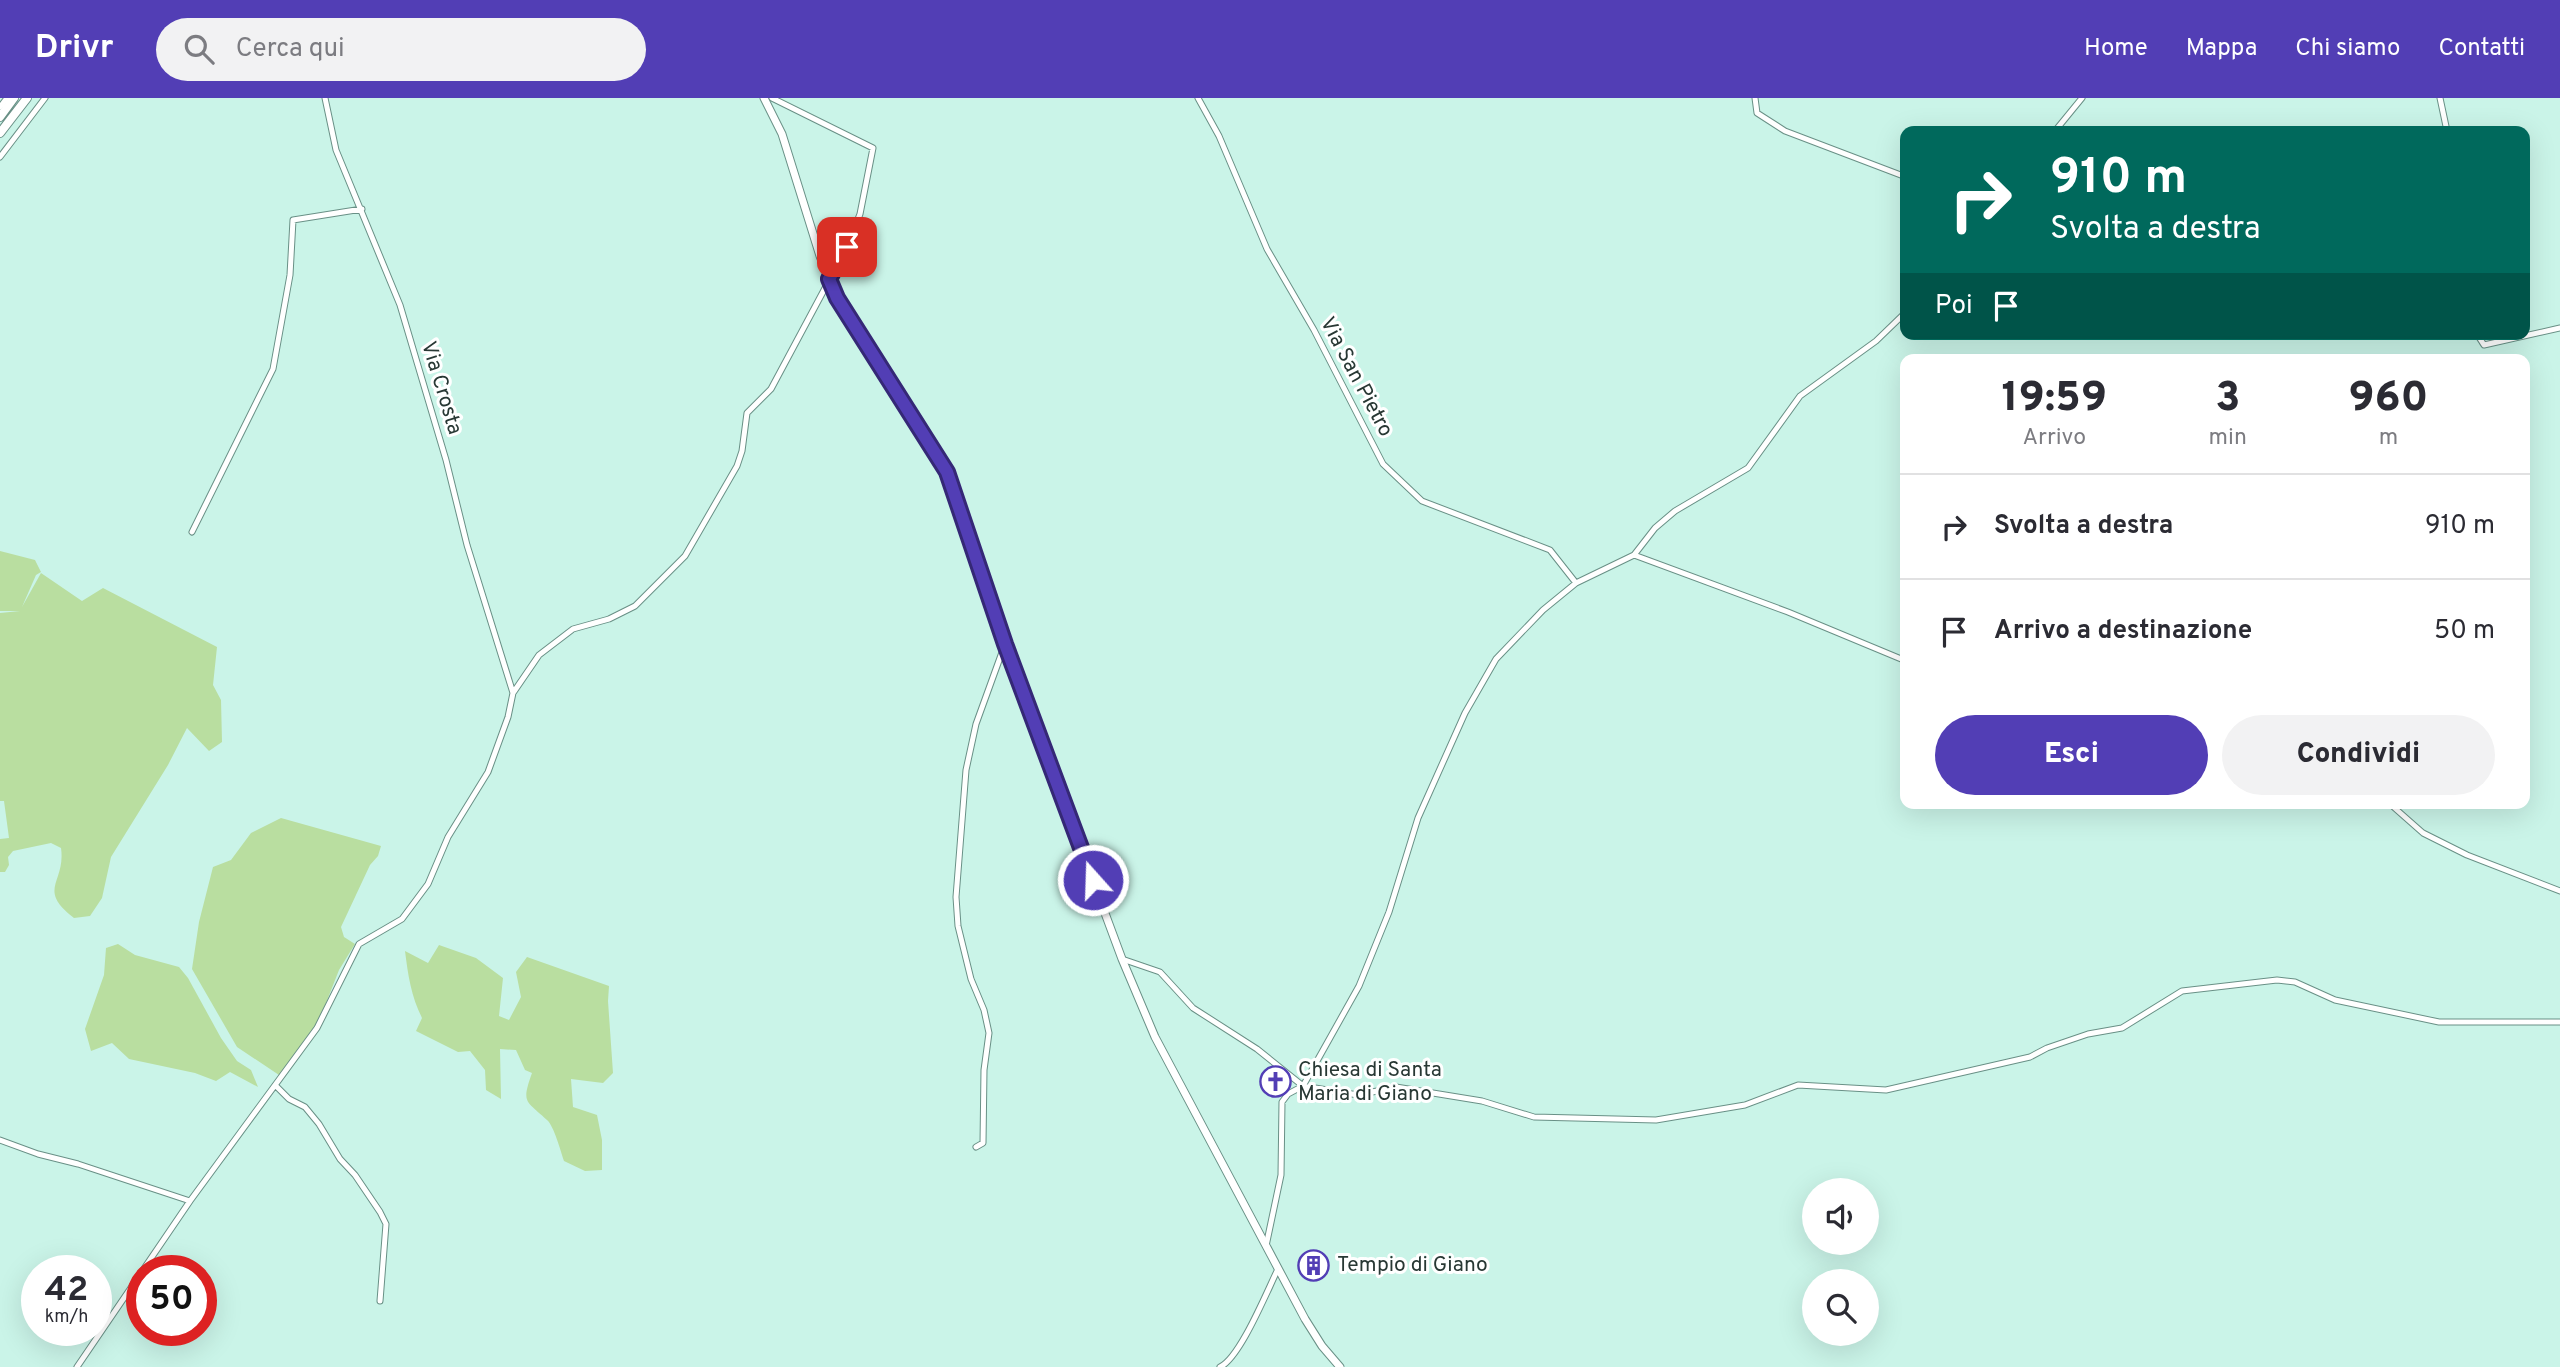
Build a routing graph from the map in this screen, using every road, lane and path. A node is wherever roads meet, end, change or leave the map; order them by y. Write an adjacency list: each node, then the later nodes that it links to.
1 (7, 98): 12 (street)
2 (14, 98): 13 (highway)
3 (27, 98): 16 (highway)
4 (45, 98): 17 (street)
5 (324, 98): 19 (street, Via Crosta)
6 (764, 98): 20 (main road)
7 (772, 98): 20 (street)
8 (1198, 98): 28 (street, Via San Pietro)
9 (1755, 98): 18 (street)
10 (2082, 98): 14 (street)
11 (2440, 98): 15 (street)
12 (0, 107)
13 (0, 117)
14 (2059, 126)
15 (2446, 126)
16 (0, 133)
17 (0, 157)
18 (1900, 175)
19 (362, 209): 26 (street); 31 (street, Via Crosta)
20 (829, 279): 29 (main road); 31 (street)
21 (1900, 318): 27 (street)
22 (2560, 328): 23 (street)
23 (2530, 335)
24 (2480, 340): 25 (street)
25 (2506, 340)
26 (192, 532)
27 (1634, 555): 28 (street); 30 (street)
28 (1576, 583): 37 (street)
29 (1005, 644): 34 (main road); 39 (street)
30 (1900, 659)
31 (513, 693): 36 (street)
32 (2396, 809): 33 (street)
33 (2560, 891)
34 (1122, 959): 37 (street); 41 (main road)
35 (2560, 1022): 37 (street)
36 (276, 1086): 40 (street); 43 (street)
37 (1303, 1086): 41 (street)
38 (0, 1140): 40 (street)
39 (976, 1147)
40 (190, 1201): 44 (street)
41 (1266, 1246): 42 (main road)
42 (1278, 1269): 45 (street); 46 (main road)
43 (380, 1301)
44 (77, 1367)
45 (1220, 1367)
46 (1340, 1367)

